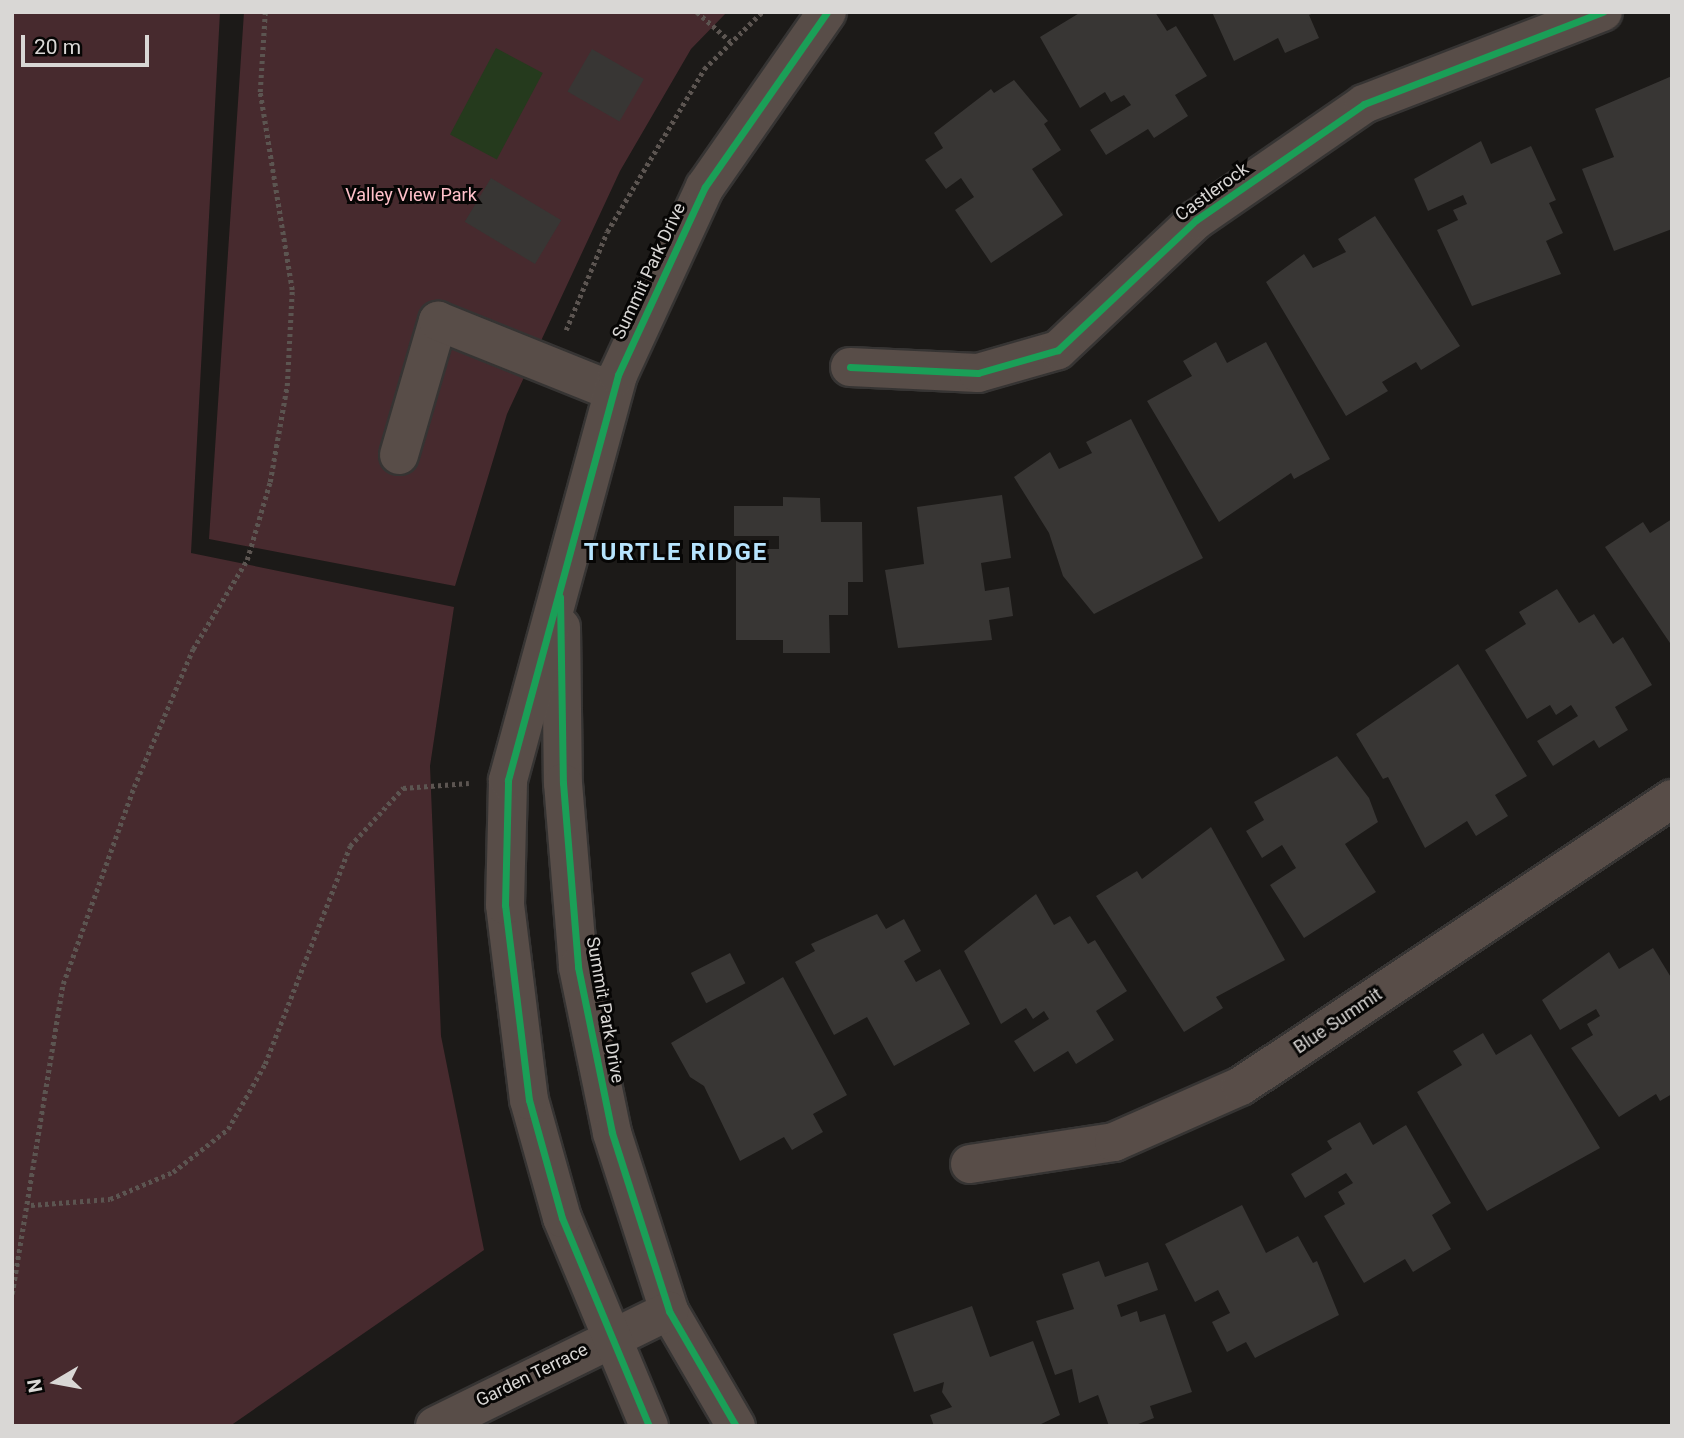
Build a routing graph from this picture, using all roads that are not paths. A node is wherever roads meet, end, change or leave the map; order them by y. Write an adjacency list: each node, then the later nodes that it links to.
1 (827, 12): 4 (street, Summit Park Drive)
2 (1603, 12): 3 (street, Castlerock)
3 (850, 367)
4 (612, 391): 5 (street); 6 (street, Summit Park Drive)
5 (399, 455)
6 (560, 572): 9 (street, Summit Park Drive); 10 (street, Summit Park Drive)
7 (1672, 799): 8 (street, Blue Summit)
8 (970, 1164)
9 (669, 1311): 10 (street, Garden Terrace); 13 (street, Summit Park Drive)
10 (608, 1338): 11 (street, Garden Terrace); 12 (street, Summit Park Drive)
11 (435, 1426)
12 (649, 1426)
13 (736, 1426)

